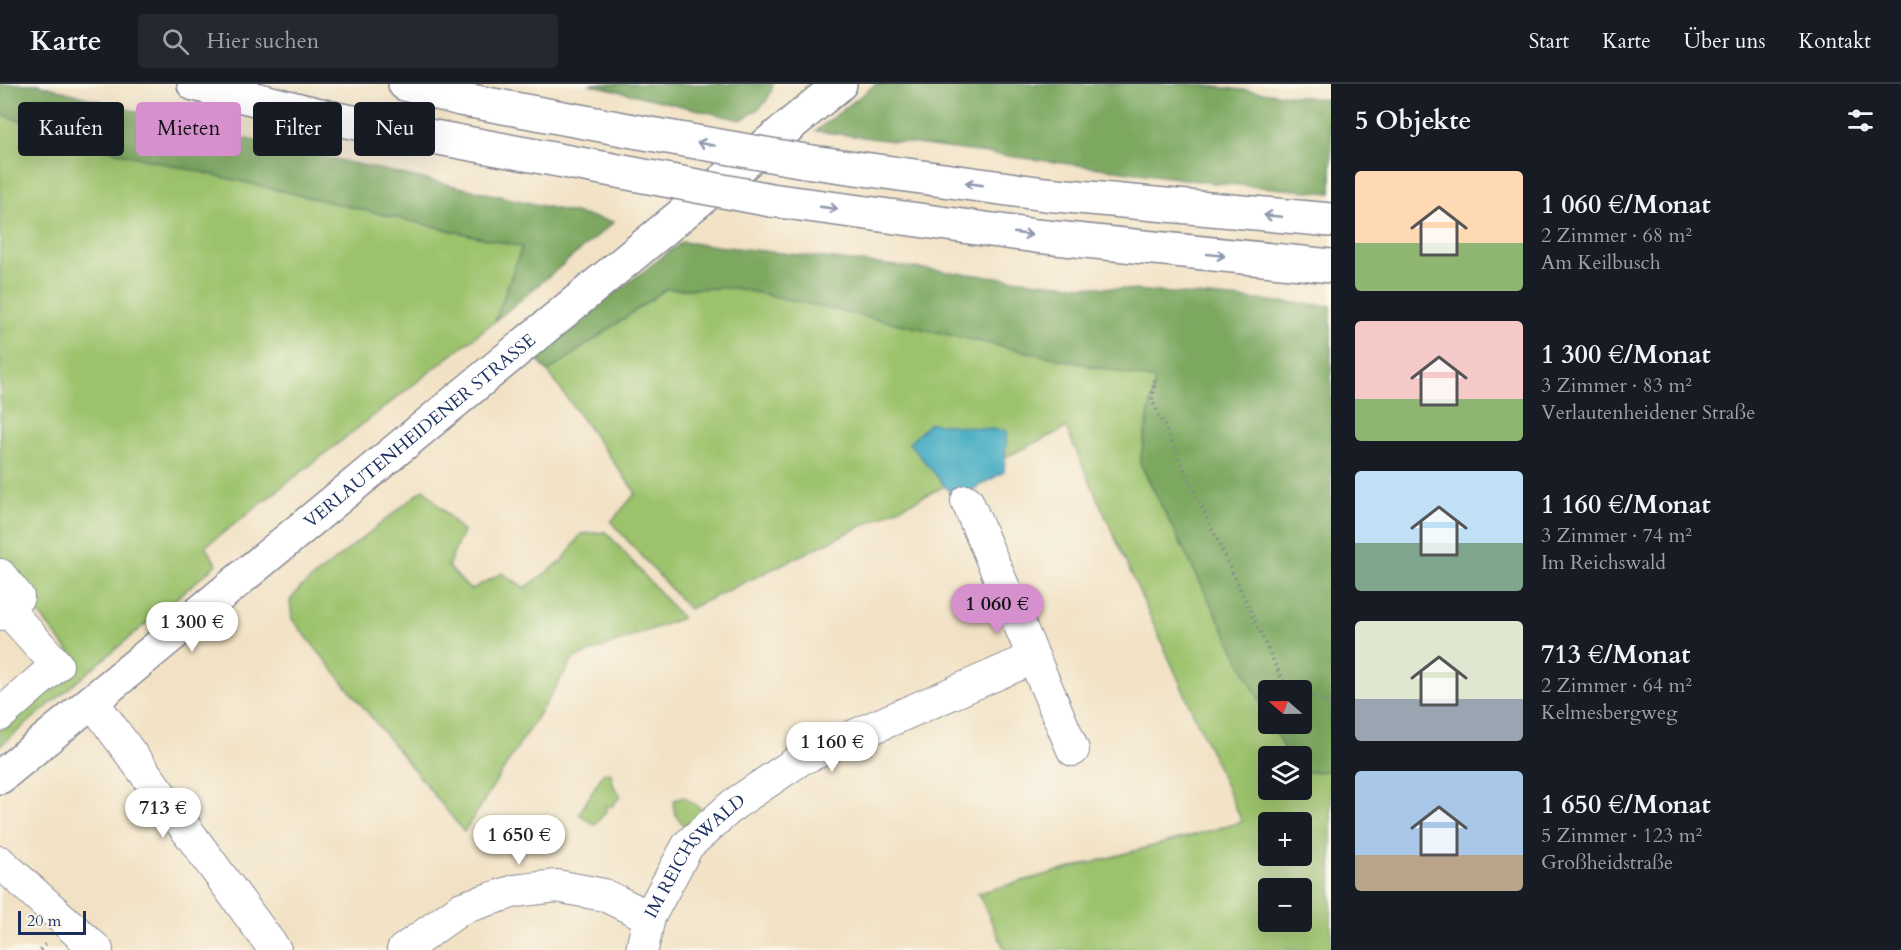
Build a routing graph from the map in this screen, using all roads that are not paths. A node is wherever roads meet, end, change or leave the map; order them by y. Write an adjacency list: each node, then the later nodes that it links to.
1 (195, 84): 5 (main road, one-way to 5, bridge)
2 (405, 84): 4 (main road, one-way to 2, bridge)
3 (840, 84): 10 (main road, VERLAUTENHEIDENER STRASSE)
4 (1331, 220)
5 (1331, 266)
6 (967, 501): 9 (street)
7 (0, 575): 8 (street)
8 (3, 611): 11 (street)
9 (1033, 658): 12 (street); 15 (street, IM REICHSWALD)
10 (92, 701): 13 (main road, VERLAUTENHEIDENER STRASSE); 17 (street)
11 (0, 715)
12 (1073, 750)
13 (0, 777)
14 (0, 862): 16 (street)
15 (649, 917): 18 (street); 19 (street, IM REICHSWALD)
16 (97, 950)
17 (275, 950)
18 (403, 950)
19 (642, 950)

